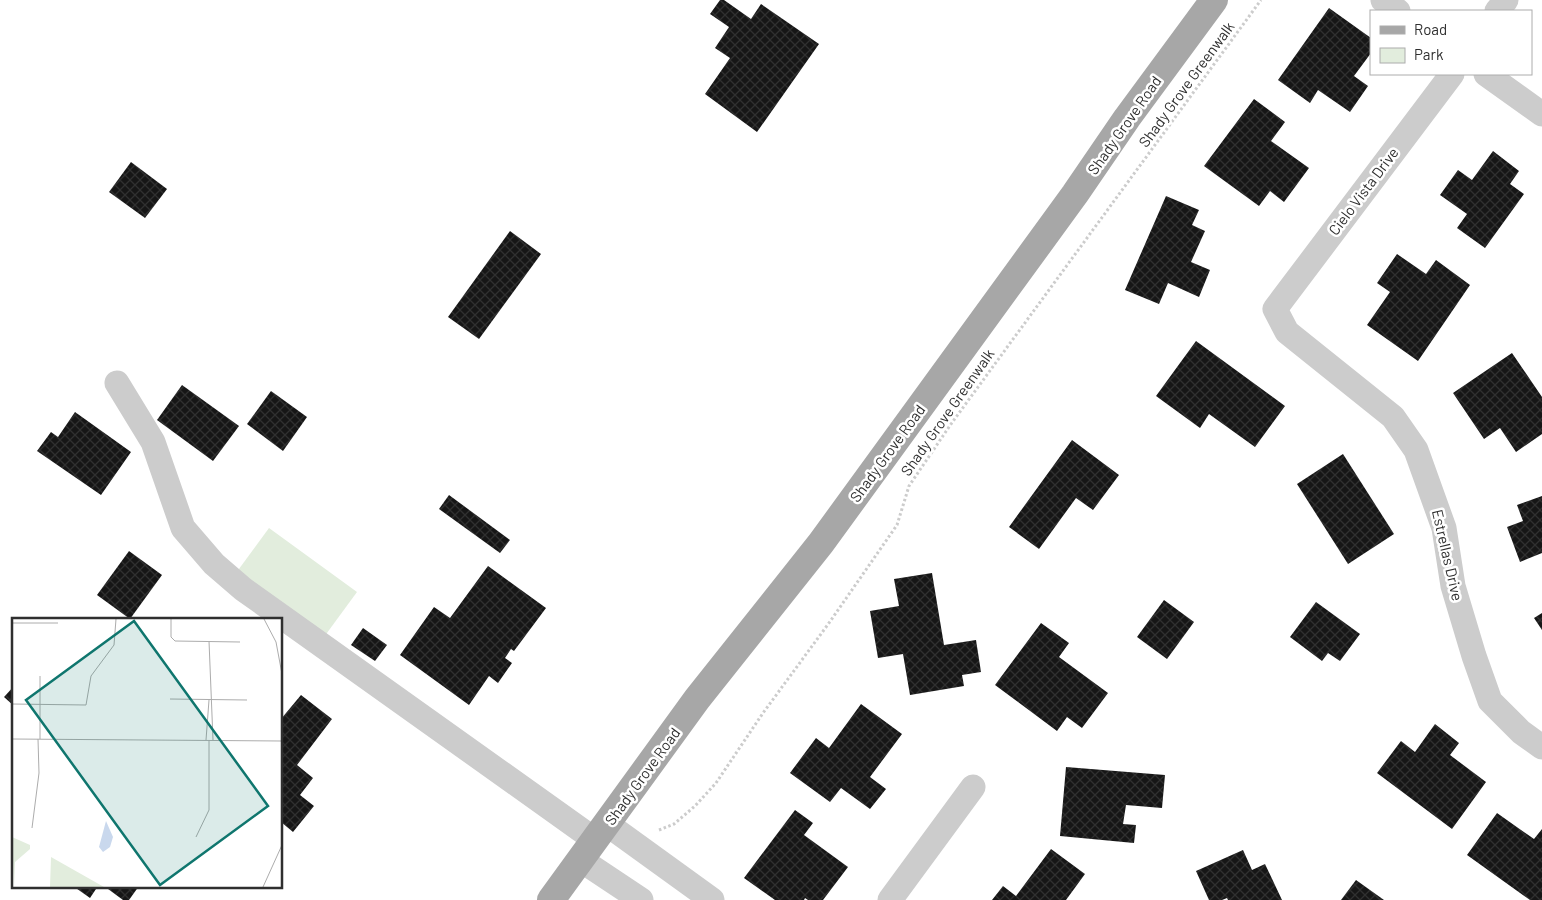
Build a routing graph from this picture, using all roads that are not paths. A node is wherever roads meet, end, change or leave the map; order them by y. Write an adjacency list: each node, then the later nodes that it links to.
1 (1214, 0): 11 (main road, Shady Grove Road)
2 (1382, 0): 3 (street)
3 (1397, 10)
4 (1451, 75): 7 (street, Cielo Vista Drive)
5 (1487, 75): 6 (street)
6 (1542, 114)
7 (1275, 309): 9 (street, Estrellas Drive)
8 (116, 383): 11 (street)
9 (1542, 747)
10 (973, 787): 15 (street)
11 (594, 841): 12 (main road, Shady Grove Road); 13 (street); 14 (street)
12 (551, 900)
13 (641, 900)
14 (712, 900)
15 (890, 900)

